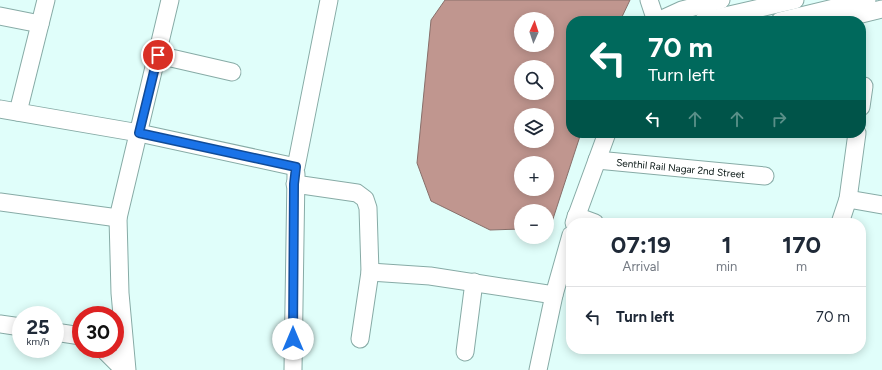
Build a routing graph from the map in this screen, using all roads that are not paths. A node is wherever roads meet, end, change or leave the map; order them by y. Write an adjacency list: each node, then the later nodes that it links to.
1 (46, 0): 15 (street)
2 (170, 0): 16 (street)
3 (329, 0): 24 (street)
4 (650, 0): 10 (street)
5 (721, 0): 11 (street)
6 (795, 0): 12 (street)
7 (867, 0): 13 (street)
8 (882, 9): 14 (street)
9 (0, 16): 15 (street)
10 (655, 16)
11 (668, 16)
12 (725, 16)
13 (801, 16)
14 (853, 16)
15 (40, 24): 19 (street)
16 (158, 55): 17 (street); 20 (street)
17 (232, 72)
18 (0, 109): 19 (street)
19 (18, 112): 20 (street)
20 (139, 133): 24 (street); 30 (street)
21 (605, 138): 23 (street)
22 (856, 138): 27 (street)
23 (597, 160): 25 (street, Senthil Rail Nagar 2nd Street); 31 (street)
24 (296, 167): 26 (street)
25 (765, 176)
26 (294, 184): 34 (street); 43 (street)
27 (848, 199): 29 (street); 32 (street)
28 (0, 202): 30 (street)
29 (882, 205)
30 (118, 218): 42 (street)
31 (576, 218)
32 (842, 218)
33 (566, 253): 36 (street)
34 (370, 272): 35 (street); 39 (street)
35 (474, 282): 36 (street); 40 (street)
36 (554, 295): 44 (street)
37 (0, 324): 38 (street)
38 (12, 326)
39 (360, 339)
40 (465, 352)
41 (112, 358): 42 (street)
42 (125, 370)
43 (293, 370)
44 (538, 370)

